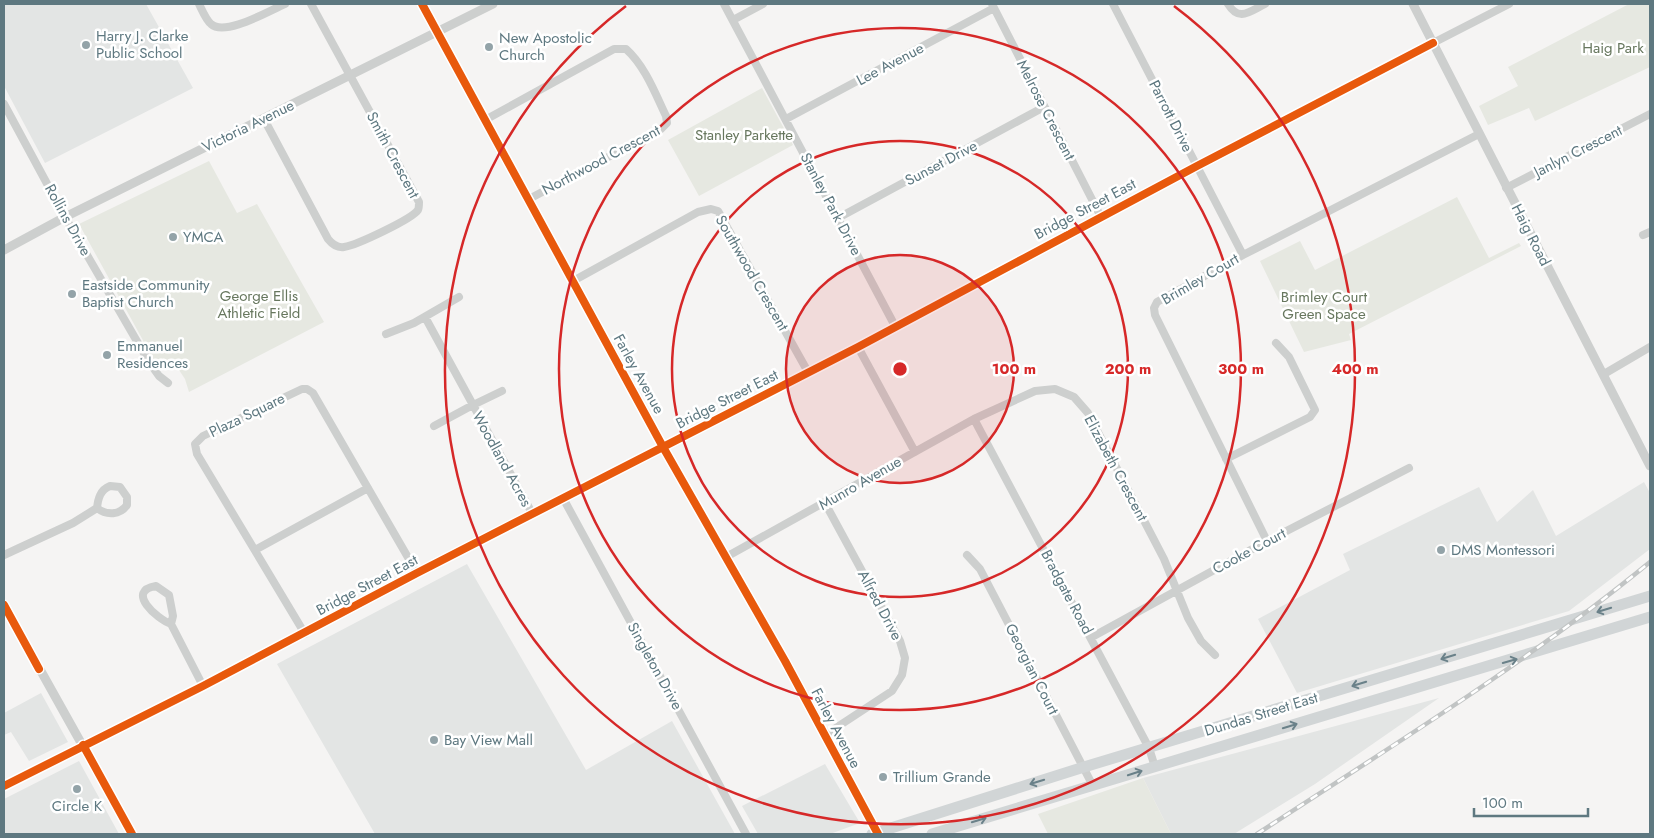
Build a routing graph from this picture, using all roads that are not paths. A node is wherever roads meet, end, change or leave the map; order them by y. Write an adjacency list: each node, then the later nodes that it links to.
1 (199, 4): 2 (street)
2 (285, 4)
3 (312, 4): 17 (street)
4 (422, 4): 15 (street, Farley Avenue)
5 (493, 4): 15 (street, Victoria Avenue)
6 (724, 4): 14 (street, Stanley Park Drive)
7 (763, 4): 14 (street)
8 (1113, 4): 25 (street, Parrott Drive)
9 (1228, 4): 10 (street)
10 (1265, 4)
11 (1413, 4): 16 (street, Haig Road)
12 (1510, 4): 16 (street, Bridge Street East)
13 (993, 6): 19 (street, Melrose Crescent); 22 (street, Lee Avenue)
14 (733, 20): 22 (street, Stanley Park Drive)
15 (437, 32): 17 (street, Victoria Avenue); 23 (street, Farley Avenue)
16 (1433, 43): 24 (street, Haig Road); 25 (street, Bridge Street East)
17 (351, 76): 21 (street, Victoria Avenue); 21 (street, Smith Crescent)
18 (4, 104): 28 (street, Rollins Drive)
19 (1044, 107): 29 (street, Melrose Crescent); 30 (street, Sunset Drive)
20 (1650, 114): 26 (street, Janlyn Crescent)
21 (264, 119): 28 (street, Victoria Avenue)
22 (786, 119): 30 (street, Stanley Park Drive)
23 (485, 120): 27 (street, Farley Avenue); 27 (street, Northwood Crescent)
24 (1479, 134): 26 (street, Haig Road); 32 (street, Brimley Court)
25 (1197, 166): 29 (street, Bridge Street East); 32 (street, Parrott Drive)
26 (1506, 188): 42 (street, Haig Road)
27 (529, 199): 33 (street, Farley Avenue)
28 (65, 217): 31 (street, Victoria Avenue); 43 (street, Rollins Drive)
29 (1100, 217): 36 (street, Bridge Street East)
30 (838, 218): 36 (street, Stanley Park Drive)
31 (4, 250)
32 (1243, 254): 50 (street, Brimley Court)
33 (573, 281): 41 (street, Southwood Crescent); 48 (street, Farley Avenue)
34 (459, 297): 35 (street)
35 (425, 318): 37 (street); 45 (street, Woodland Acres)
36 (895, 326): 39 (street, Bridge Street East)
37 (386, 334)
38 (1276, 343): 50 (street)
39 (858, 347): 41 (street, Bridge Street East); 49 (street, Munro Avenue)
40 (1650, 347): 42 (street)
41 (808, 372): 48 (street, Bridge Street East)
42 (1604, 374): 51 (street, Haig Road)
43 (168, 383)
44 (502, 391): 45 (street, Woodland Acres)
45 (472, 406): 47 (street, Woodland Acres); 57 (street, Woodland Acres)
46 (974, 419): 49 (street, Elizabeth Crescent); 64 (street, Elizabeth Crescent); 70 (street, Bradgate Road)
47 (434, 426)
48 (663, 447): 54 (street, Bridge Street East); 62 (street, Farley Avenue)
49 (916, 452): 55 (street, Munro Avenue)
50 (1226, 459): 58 (street, Brimley Court)
51 (1650, 466)
52 (1409, 468): 58 (street, Cooke Court)
53 (368, 488): 59 (street); 59 (street, Plaza Square); 63 (street, Plaza Square)
54 (563, 498): 57 (street, Bridge Street East); 86 (street, Singleton Drive)
55 (824, 503): 62 (street, Munro Avenue); 77 (street, Alfred Drive)
56 (97, 508): 61 (street)
57 (532, 513): 63 (street, Bridge Street East)
58 (1267, 541): 64 (street, Cooke Court)
59 (255, 550): 69 (street, Plaza Square)
60 (967, 554): 81 (street, Georgian Court)
61 (4, 555)
62 (726, 557): 77 (street, Farley Avenue)
63 (417, 573): 69 (street, Bridge Street East)
64 (1176, 590): 70 (street, Cooke Court); 71 (street, Elizabeth Crescent)
65 (1650, 596): 72 (main road, Dundas Street East, one-way to 72)
66 (4, 605): 78 (street)
67 (1650, 617): 74 (main road, Dundas Street East, one-way to 67)
68 (171, 624): 68 (street); 73 (street)
69 (305, 634): 73 (street, Bridge Street East)
70 (1092, 637): 79 (street, Bradgate Road)
71 (1215, 654)
72 (1406, 670): 74 (main road); 75 (main road, Dundas Street East, one-way to 75)
73 (203, 686): 78 (street, Bridge Street East)
74 (1413, 689): 76 (main road, Dundas Street East)
75 (1303, 701): 76 (main road); 79 (main road, Dundas Street East)
76 (1311, 720): 80 (main road, Dundas Street East, one-way to 76)
77 (825, 735): 87 (street, Farley Avenue)
78 (82, 745): 82 (street, Bridge Street East); 85 (street)
79 (1149, 748): 80 (street, Bradgate Road); 81 (main road, Dundas Street East)
80 (1155, 766): 83 (main road, Dundas Street East, one-way to 80)
81 (1084, 767): 83 (street, Georgian Court); 84 (main road, Dundas Street East, one-way to 84)
82 (4, 786)
83 (1093, 786): 88 (main road, Dundas Street East, one-way to 83)
84 (929, 816): 87 (main road, Dundas Street East); 88 (main road)
85 (132, 834)
86 (746, 834)
87 (876, 834)
88 (934, 834)

